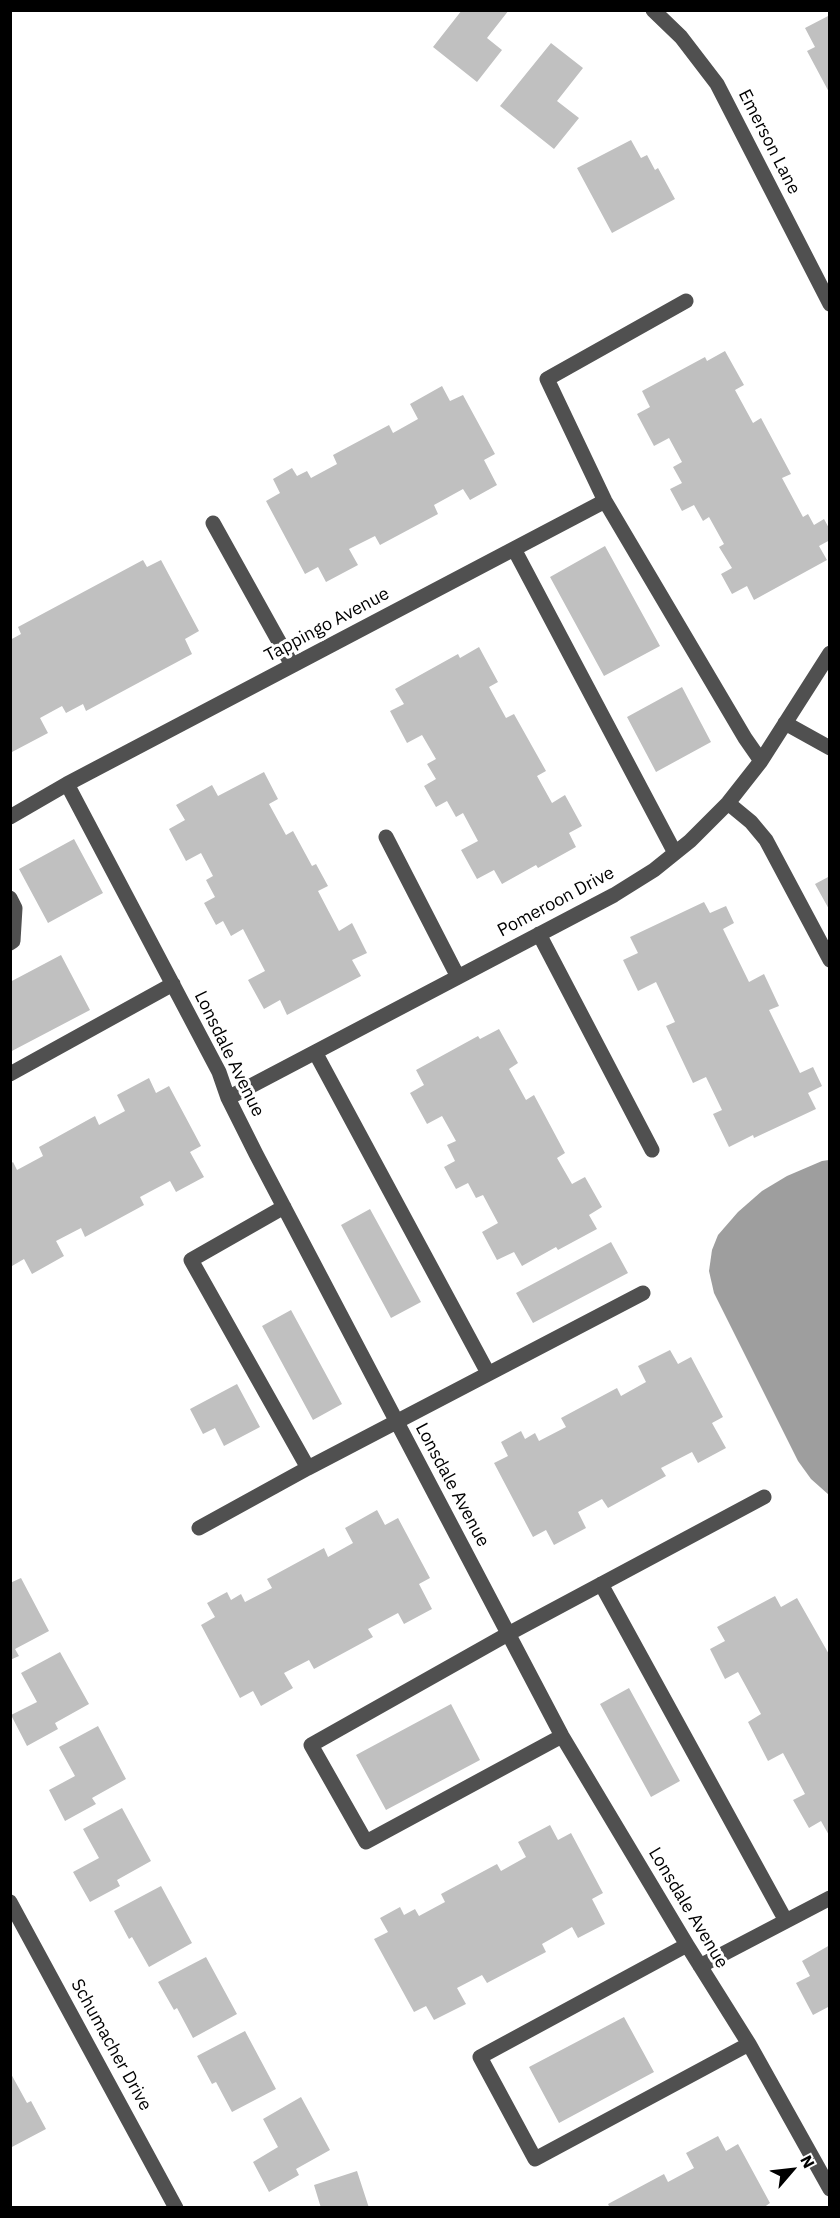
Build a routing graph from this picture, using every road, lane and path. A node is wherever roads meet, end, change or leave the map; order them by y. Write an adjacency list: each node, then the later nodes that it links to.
1 (653, 10): 3 (street, Emerson Lane)
2 (686, 301): 4 (street)
3 (830, 304)
4 (605, 501): 6 (street, Tappingo Avenue); 11 (street)
5 (213, 523): 8 (street)
6 (514, 549): 8 (street, Tappingo Avenue); 16 (street)
7 (830, 653): 9 (street, Pomeroon Drive)
8 (292, 665): 12 (street, Tappingo Avenue)
9 (785, 723): 10 (street); 11 (street, Pomeroon Drive)
10 (830, 748)
11 (761, 761): 13 (street, Pomeroon Drive)
12 (67, 784): 14 (street, Tappingo Avenue); 22 (street, Lonsdale Avenue)
13 (728, 803): 16 (street, Pomeroon Drive); 20 (street)
14 (10, 817)
15 (386, 837): 21 (street)
16 (675, 853): 18 (street, Pomeroon Drive)
17 (10, 898): 19 (street)
18 (539, 934): 21 (street, Pomeroon Drive); 26 (street)
19 (10, 943)
20 (830, 960)
21 (458, 977): 23 (street, Pomeroon Drive)
22 (173, 984): 24 (street); 25 (street, Lonsdale Avenue)
23 (315, 1052): 25 (street, Pomeroon Drive); 29 (street)
24 (10, 1074)
25 (228, 1098): 27 (street, Lonsdale Avenue)
26 (652, 1150)
27 (284, 1207): 30 (street, Lonsdale Avenue); 31 (street)
28 (643, 1293): 29 (street)
29 (488, 1373): 30 (street)
30 (397, 1423): 31 (street); 35 (street, Lonsdale Avenue)
31 (308, 1468): 33 (street)
32 (764, 1497): 34 (street)
33 (199, 1528)
34 (601, 1584): 35 (street); 39 (street)
35 (508, 1634): 36 (street, Lonsdale Avenue); 36 (street)
36 (562, 1736): 40 (street, Lonsdale Avenue)
37 (830, 1898): 39 (street)
38 (10, 1902): 44 (street, Schumacher Drive)
39 (786, 1921): 41 (street)
40 (687, 1945): 41 (street, Lonsdale Avenue); 42 (street)
41 (699, 1966): 42 (street, Lonsdale Avenue)
42 (749, 2044): 43 (street, Lonsdale Avenue)
43 (830, 2189)
44 (176, 2208)

